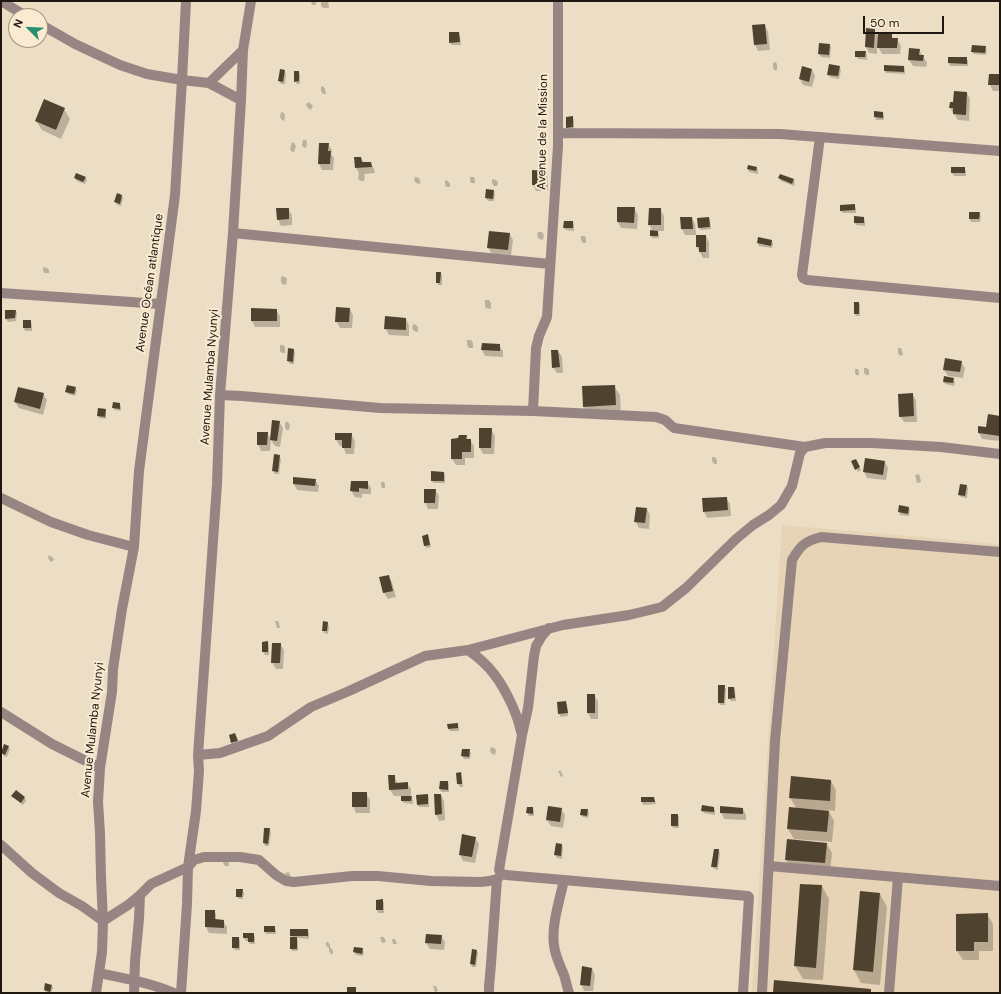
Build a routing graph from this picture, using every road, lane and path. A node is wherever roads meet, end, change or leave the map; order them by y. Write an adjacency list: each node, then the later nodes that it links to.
1 (1, 1): 5 (street)
2 (186, 1): 8 (street, Avenue Océan atlantique)
3 (252, 1): 7 (street, Avenue Mulamba Nyunyi)
4 (558, 1): 11 (street, Avenue de la Mission)
5 (13, 8)
6 (48, 29): 8 (street)
7 (243, 50): 9 (street); 10 (street, Avenue Mulamba Nyunyi)
8 (182, 80): 9 (street); 18 (street, Avenue Océan atlantique)
9 (209, 83): 10 (street)
10 (241, 100): 14 (street, Avenue Mulamba Nyunyi)
11 (558, 133): 12 (street); 15 (street, Avenue de la Mission)
12 (820, 137): 13 (street); 17 (street)
13 (1000, 151)
14 (233, 233): 15 (street); 19 (street, Avenue Mulamba Nyunyi)
15 (550, 264): 20 (street, Avenue de la Mission)
16 (1, 294): 18 (street)
17 (1000, 298)
18 (160, 304): 24 (street, Avenue Océan atlantique)
19 (220, 395): 20 (street); 31 (street, Avenue Mulamba Nyunyi)
20 (533, 411): 21 (street)
21 (805, 447): 22 (street); 27 (street)
22 (1000, 454)
23 (1, 498): 24 (street)
24 (134, 547): 26 (street, Avenue Océan atlantique)
25 (1000, 552): 34 (street)
26 (129, 566): 32 (street, Avenue Mulamba Nyunyi)
27 (549, 628): 28 (street); 30 (street)
28 (468, 650): 30 (street); 31 (street)
29 (1, 712): 32 (street)
30 (522, 736): 36 (street)
31 (198, 755): 35 (street, Avenue Mulamba Nyunyi)
32 (100, 768): 41 (street, Avenue Mulamba Nyunyi)
33 (1, 845): 41 (street)
34 (769, 866): 37 (street); 51 (street)
35 (188, 867): 36 (street); 40 (street); 47 (street, Avenue Mulamba Nyunyi)
36 (499, 877): 38 (street); 48 (street)
37 (898, 878): 39 (street); 52 (street)
38 (564, 880): 49 (street); 50 (street)
39 (1000, 886)
40 (140, 895): 41 (street); 43 (street)
41 (102, 921): 42 (street, Avenue Mulamba Nyunyi)
42 (99, 973): 43 (street); 44 (street, Avenue Mulamba Nyunyi)
43 (135, 981): 45 (street); 46 (street)
44 (96, 993)
45 (134, 993)
46 (174, 993)
47 (181, 993)
48 (489, 993)
49 (569, 993)
50 (743, 993)
51 (762, 993)
52 (889, 993)

